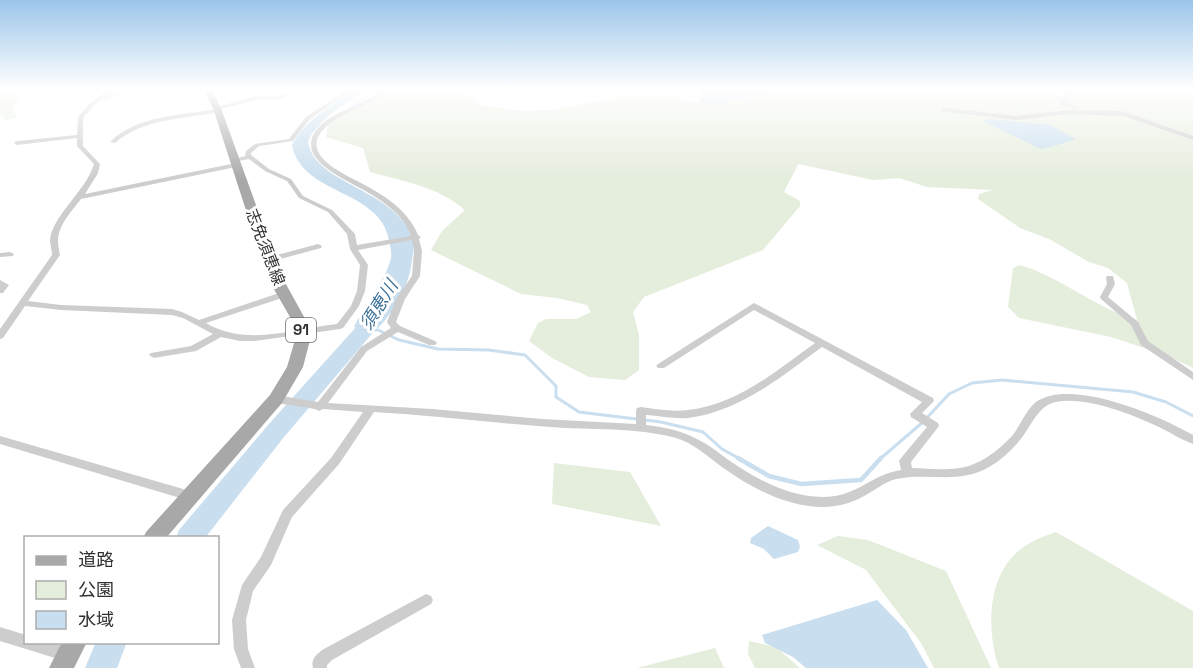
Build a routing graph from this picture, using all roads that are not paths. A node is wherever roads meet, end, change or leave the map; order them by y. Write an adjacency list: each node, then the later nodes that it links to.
1 (80, 119): 7 (street)
2 (168, 119): 9 (street)
3 (221, 119): 11 (main road, 志免須恵線 / 91)
4 (307, 119): 11 (street)
5 (332, 119): 13 (street)
6 (1140, 119): 8 (street)
7 (81, 136): 10 (street); 12 (street)
8 (1193, 138)
9 (113, 142)
10 (17, 143)
11 (239, 161): 12 (street); 15 (street); 18 (main road, 志免須恵線 / 91)
12 (80, 197): 23 (street)
13 (417, 237): 15 (street); 25 (street)
14 (318, 246): 18 (street)
15 (354, 248): 27 (street)
16 (10, 254): 17 (street)
17 (0, 255)
18 (269, 260): 22 (main road, 志免須恵線 / 91)
19 (1110, 278): 33 (street)
20 (0, 282): 21 (street)
21 (0, 291)
22 (285, 294): 24 (street); 27 (main road, 志免須恵線 / 91)
23 (25, 303): 24 (street); 26 (street)
24 (198, 322): 28 (street)
25 (397, 328): 29 (street); 35 (street)
26 (2, 332)
27 (302, 332): 28 (street); 34 (main road, 91)
28 (220, 334): 31 (street)
29 (432, 343)
30 (821, 343): 32 (street); 37 (street); 40 (street)
31 (154, 355)
32 (661, 366)
33 (1193, 377)
34 (282, 400): 35 (street); 41 (main road, 91)
35 (319, 407): 36 (street)
36 (371, 408): 37 (street); 48 (street)
37 (641, 429): 40 (street)
38 (0, 440): 41 (street)
39 (1193, 440): 40 (street)
40 (907, 473)
41 (190, 496): 42 (main road, 91)
42 (154, 536)
43 (426, 600): 49 (street)
44 (0, 634): 45 (street)
45 (24, 641)
46 (33, 644): 47 (street)
47 (68, 655)
48 (248, 668)
49 (320, 668)

